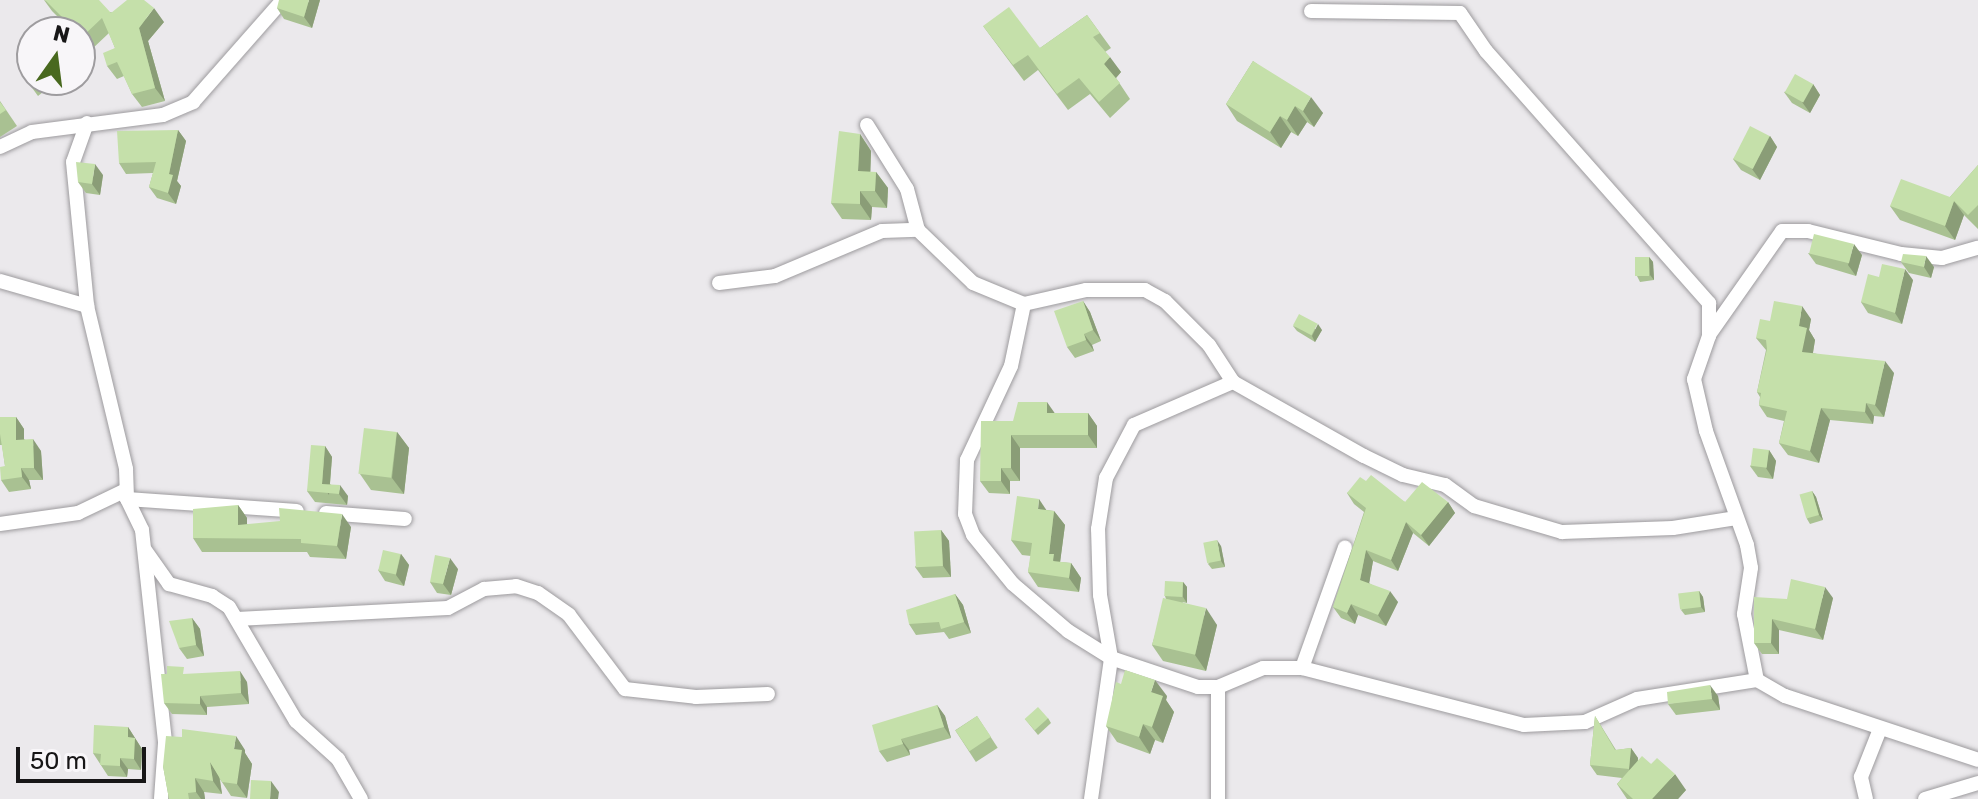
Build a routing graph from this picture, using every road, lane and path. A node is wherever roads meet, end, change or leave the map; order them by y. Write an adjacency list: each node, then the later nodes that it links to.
1 (283, 0): 4 (street)
2 (1464, 6): 3 (street); 13 (street)
3 (1311, 11)
4 (87, 123): 6 (street); 12 (street)
5 (867, 125): 7 (street)
6 (0, 147)
7 (918, 230): 10 (street); 11 (street)
8 (1978, 248): 13 (street)
9 (0, 281): 12 (street)
10 (719, 283)
11 (1024, 304): 14 (street); 22 (street)
12 (87, 306): 15 (street)
13 (1709, 336): 16 (street)
14 (1233, 382): 16 (street); 22 (street)
15 (126, 494): 17 (street); 18 (street); 19 (street)
16 (1736, 518): 24 (street)
17 (405, 519)
18 (0, 524)
19 (143, 545): 21 (street); 30 (street)
20 (1345, 547): 23 (street)
21 (237, 619): 26 (street); 31 (street)
22 (1111, 658): 25 (street); 32 (street)
23 (1302, 668): 24 (street); 25 (street)
24 (1757, 680): 27 (street)
25 (1218, 687): 33 (street)
26 (768, 694)
27 (1880, 729): 28 (street); 34 (street)
28 (1978, 760)
29 (1978, 783): 35 (street)
30 (161, 799)
31 (361, 799)
32 (1091, 799)
33 (1218, 799)
34 (1866, 799)
35 (1925, 799)

